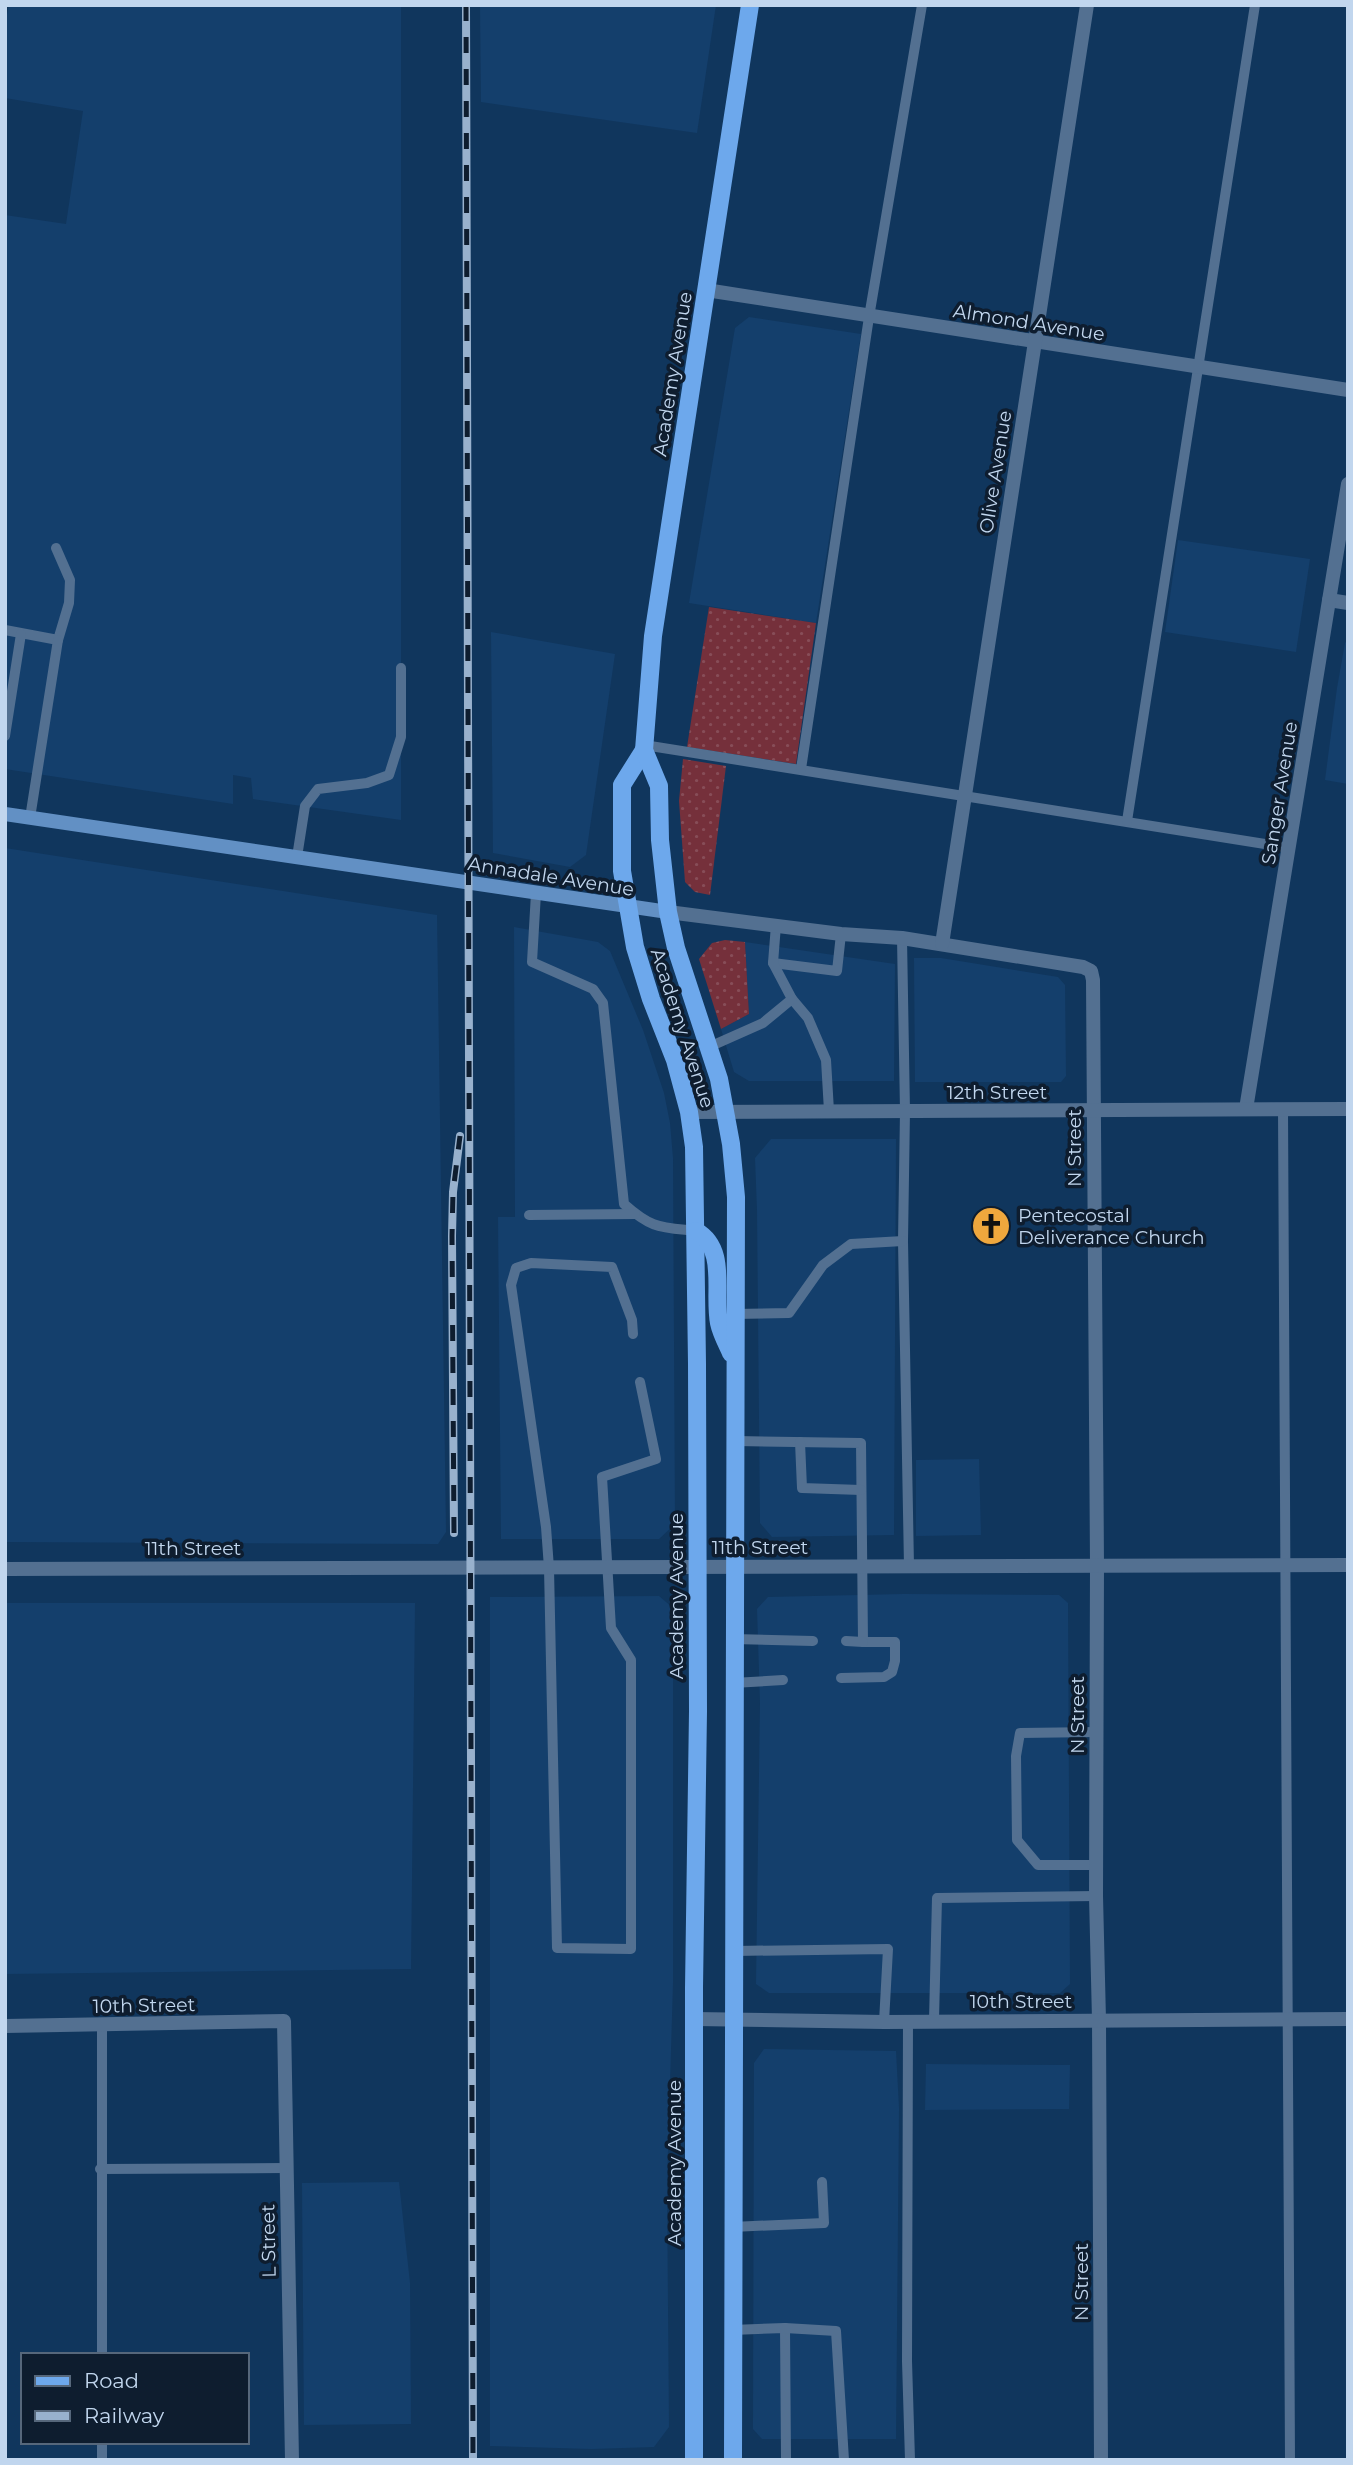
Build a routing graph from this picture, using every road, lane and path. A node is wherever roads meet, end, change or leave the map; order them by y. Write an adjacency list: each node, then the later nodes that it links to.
1 (750, 5): 5 (main road, Academy Avenue)
2 (922, 5): 6 (lane)
3 (1087, 5): 7 (street, Olive Avenue)
4 (1255, 5): 8 (lane)
5 (706, 290): 6 (street, Almond Avenue); 19 (main road, Academy Avenue)
6 (869, 317): 7 (street, Almond Avenue); 20 (lane)
7 (1034, 342): 8 (street, Almond Avenue); 21 (street, Olive Avenue)
8 (1199, 367): 9 (street, Almond Avenue); 24 (lane)
9 (1348, 390)
10 (1348, 484): 12 (street, Sanger Avenue)
11 (56, 548): 16 (lane)
12 (1329, 600): 13 (street); 25 (street, Sanger Avenue)
13 (1348, 603)
14 (5, 630): 15 (lane)
15 (21, 634): 16 (lane); 18 (lane)
16 (58, 640): 23 (lane)
17 (401, 668): 26 (lane)
18 (5, 736)
19 (644, 747): 20 (lane); 28 (main road, Academy Avenue); 29 (main road, Academy Avenue)
20 (801, 769): 21 (lane)
21 (964, 795): 24 (lane); 33 (street, Olive Avenue)
22 (5, 814): 23 (street, Annadale Avenue)
23 (30, 818): 26 (street, Annadale Avenue)
24 (1127, 821): 25 (lane)
25 (1290, 848): 38 (street, Sanger Avenue)
26 (297, 857): 27 (street, Annadale Avenue)
27 (536, 893): 28 (street, Annadale Avenue); 46 (lane)
28 (627, 907): 29 (street, Annadale Avenue); 45 (main road, Academy Avenue)
29 (668, 912): 30 (street, Annadale Avenue); 37 (main road, Academy Avenue)
30 (776, 925): 31 (street, Annadale Avenue); 34 (lane)
31 (841, 934): 32 (street, Annadale Avenue); 34 (lane)
32 (902, 938): 33 (street, Annadale Avenue); 43 (lane)
33 (942, 944): 35 (street, Annadale Avenue)
34 (773, 963): 36 (lane)
35 (1091, 971): 44 (street, N Street)
36 (792, 999): 37 (lane); 42 (lane)
37 (709, 1047): 41 (main road, Academy Avenue)
38 (1246, 1109): 39 (street, 12th Street); 44 (street, 12th Street)
39 (1283, 1109): 40 (street, 12th Street); 58 (lane)
40 (1348, 1110)
41 (726, 1111): 42 (street, 12th Street); 45 (street, 12th Street); 50 (main road, Academy Avenue)
42 (829, 1111): 43 (street, 12th Street)
43 (905, 1111): 44 (street, 12th Street); 49 (lane)
44 (1093, 1111): 57 (street, N Street)
45 (689, 1112): 48 (main road, Academy Avenue)
46 (635, 1214): 47 (lane); 48 (lane)
47 (529, 1215)
48 (696, 1231): 52 (main road); 62 (main road, Academy Avenue)
49 (903, 1241): 50 (lane); 61 (lane)
50 (734, 1314): 52 (main road, Academy Avenue)
51 (634, 1334): 64 (lane)
52 (735, 1363): 54 (main road, Academy Avenue)
53 (640, 1382): 65 (lane)
54 (736, 1441): 55 (lane); 63 (main road, Academy Avenue)
55 (800, 1442): 56 (lane); 56 (lane)
56 (861, 1490): 60 (lane)
57 (1097, 1565): 58 (street, 11th Street); 61 (street, 11th Street); 74 (street, N Street)
58 (1286, 1565): 59 (street, 11th Street); 82 (lane)
59 (1348, 1565)
60 (862, 1566): 61 (street, 11th Street); 63 (street, 11th Street); 70 (lane)
61 (909, 1566)
62 (697, 1567): 63 (street, 11th Street); 65 (street, 11th Street); 78 (main road, Academy Avenue)
63 (735, 1567): 67 (main road, Academy Avenue)
64 (549, 1568): 65 (street, 11th Street); 65 (lane); 66 (street, 11th Street)
65 (608, 1568)
66 (5, 1569)
67 (733, 1639): 68 (lane); 73 (main road, Academy Avenue)
68 (813, 1641)
69 (846, 1641): 70 (lane)
70 (863, 1642): 71 (lane)
71 (841, 1678)
72 (783, 1680): 73 (lane)
73 (733, 1683): 77 (main road, Academy Avenue)
74 (1097, 1732): 75 (street, N Street); 75 (lane)
75 (1096, 1865): 76 (street, N Street)
76 (1096, 1896): 81 (street, N Street); 85 (lane)
77 (734, 1951): 80 (main road, Academy Avenue); 86 (lane)
78 (694, 2019): 80 (street, 10th Street); 97 (main road, Academy Avenue)
79 (1348, 2019): 82 (street, 10th Street)
80 (734, 2020): 86 (street, 10th Street); 92 (main road, Academy Avenue)
81 (1098, 2020): 82 (street, 10th Street); 85 (street, 10th Street); 102 (street, N Street)
82 (1288, 2020): 103 (lane)
83 (284, 2021): 87 (street, 10th Street); 89 (street, L Street)
84 (908, 2021): 85 (street, 10th Street); 86 (street, 10th Street); 101 (lane)
85 (934, 2021)
86 (884, 2022)
87 (102, 2025): 88 (street, 10th Street); 90 (lane)
88 (5, 2026)
89 (285, 2168): 90 (lane); 96 (street, L Street)
90 (100, 2169): 95 (lane)
91 (822, 2182): 92 (lane)
92 (732, 2227): 94 (main road, Academy Avenue)
93 (785, 2328): 94 (lane); 99 (lane); 100 (lane)
94 (732, 2330): 98 (main road, Academy Avenue)
95 (102, 2353)
96 (292, 2460)
97 (694, 2460)
98 (733, 2460)
99 (786, 2460)
100 (844, 2460)
101 (910, 2460)
102 (1101, 2460)
103 (1290, 2460)

